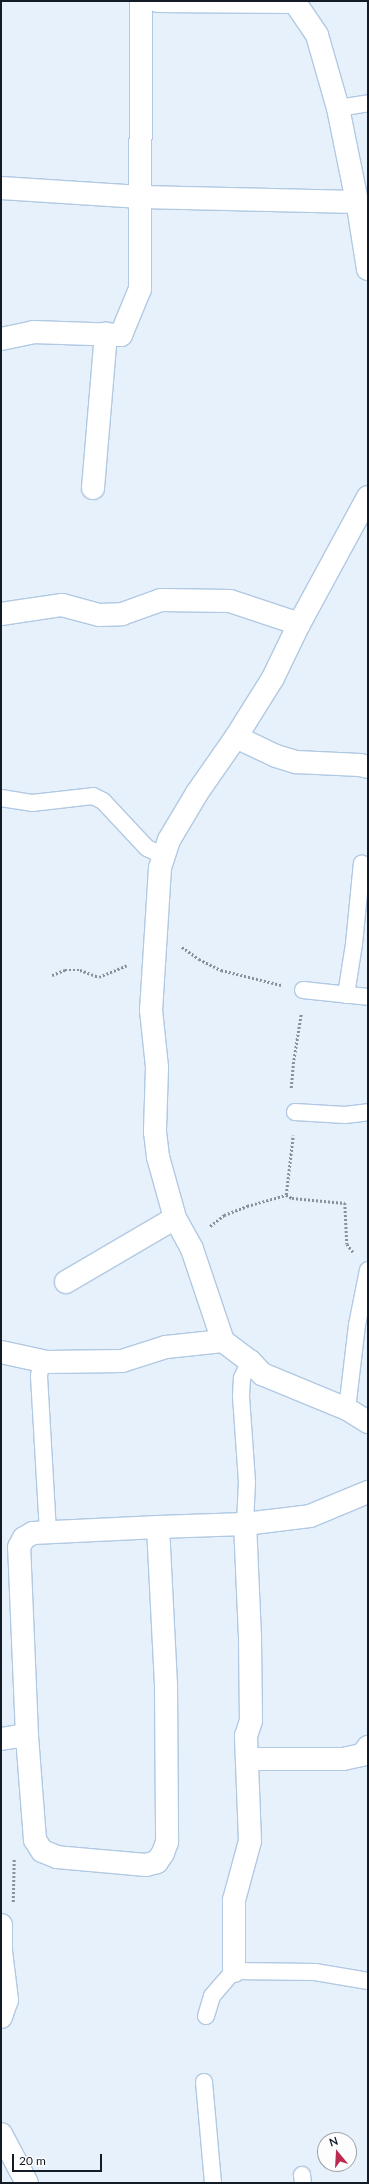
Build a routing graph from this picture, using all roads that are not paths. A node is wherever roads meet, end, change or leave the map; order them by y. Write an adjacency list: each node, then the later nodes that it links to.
1 (141, 1): 7 (street)
2 (158, 1): 3 (street)
3 (295, 2): 5 (street)
4 (368, 103): 5 (lane)
5 (338, 108): 8 (street)
6 (1, 188): 7 (street)
7 (141, 197): 8 (street); 10 (street)
8 (357, 202): 9 (street)
9 (368, 269)
10 (106, 334): 11 (street); 12 (street)
11 (1, 339)
12 (93, 488)
13 (368, 497): 15 (street)
14 (1, 614): 15 (street)
15 (299, 624): 16 (street)
16 (236, 737): 17 (street); 19 (street)
17 (368, 768)
18 (1, 798): 19 (lane)
19 (164, 856): 26 (street)
20 (362, 863): 22 (lane)
21 (303, 990): 22 (lane)
22 (346, 995): 23 (lane)
23 (368, 997)
24 (295, 1112): 25 (lane)
25 (368, 1112)
26 (175, 1218): 28 (street); 29 (street)
27 (368, 1270): 33 (lane)
28 (66, 1282)
29 (223, 1341): 31 (street); 32 (street)
30 (1, 1352): 31 (street)
31 (42, 1360): 38 (lane)
32 (250, 1361): 33 (street); 36 (lane)
33 (346, 1409): 34 (street)
34 (368, 1422)
35 (368, 1492): 36 (street)
36 (245, 1524): 37 (street); 42 (street)
37 (158, 1527): 38 (street); 39 (street)
38 (48, 1532): 39 (street)
39 (27, 1735): 40 (street)
40 (1, 1739)
41 (368, 1747): 42 (street)
42 (247, 1759): 44 (street)
43 (1, 1925): 47 (street)
44 (234, 1970): 45 (lane); 46 (lane)
45 (368, 1981)
46 (206, 2016)
47 (1, 2017)
48 (204, 2082): 51 (lane)
49 (1, 2134): 50 (street)
50 (27, 2183)
51 (213, 2183)

